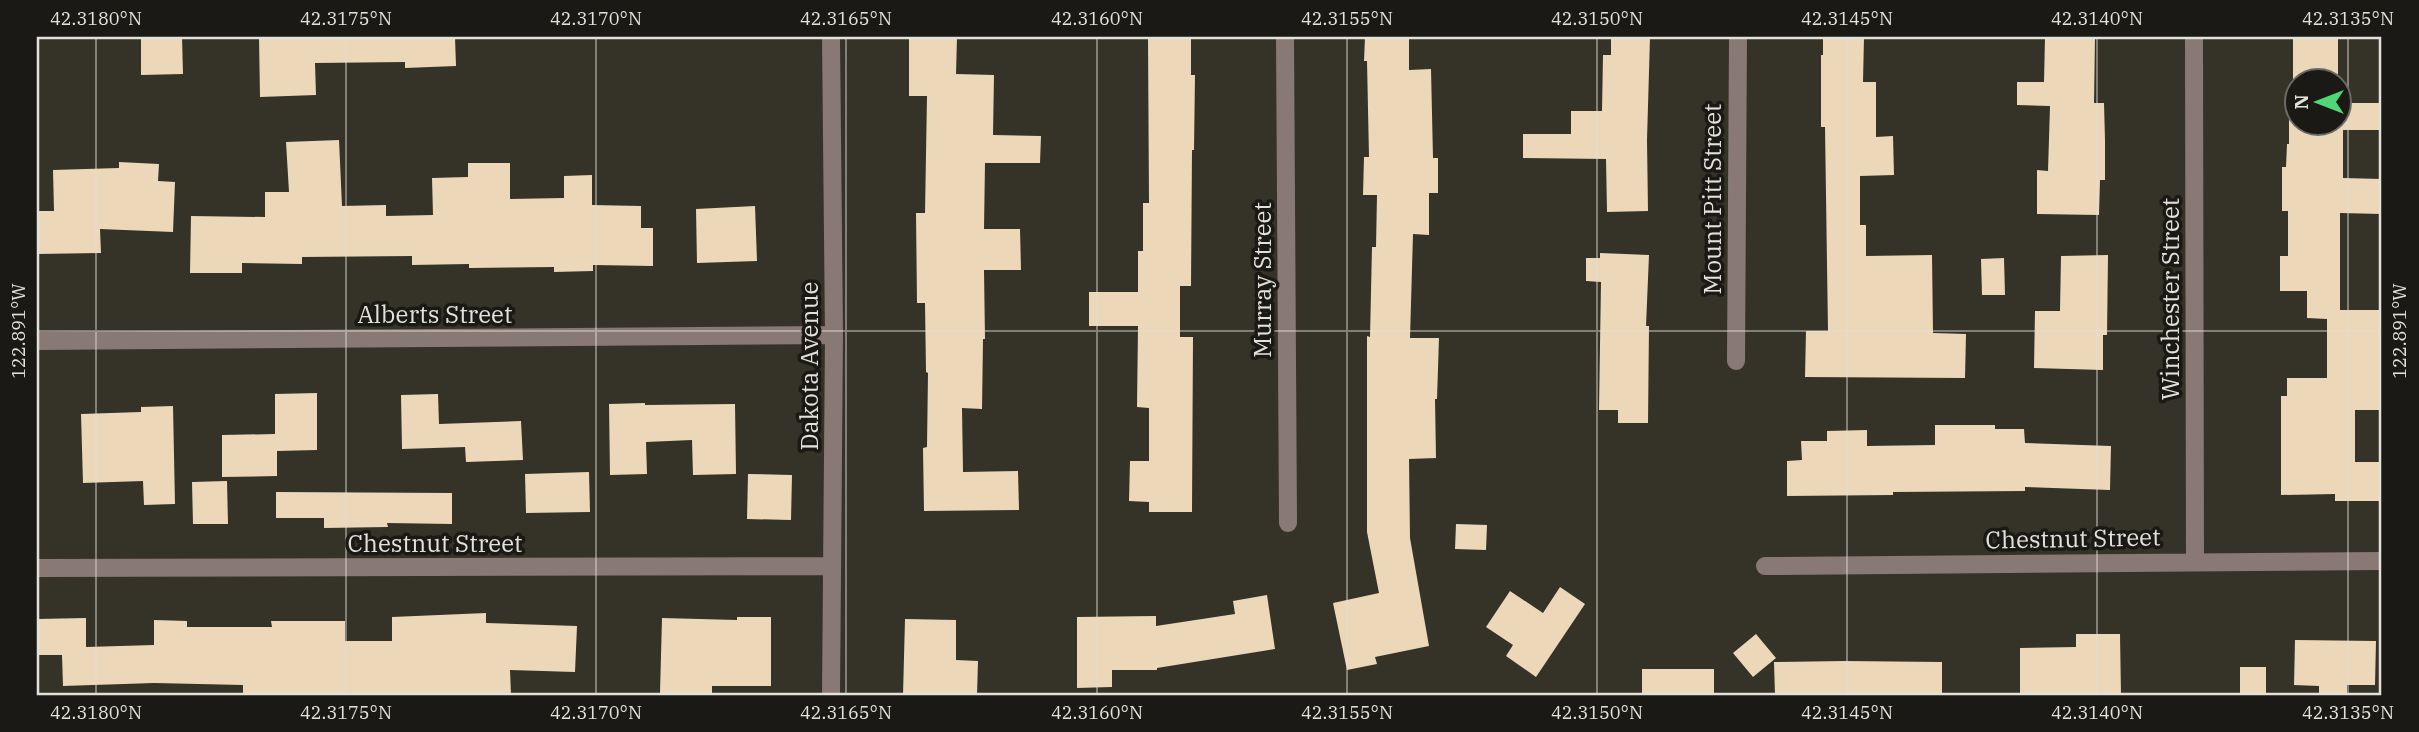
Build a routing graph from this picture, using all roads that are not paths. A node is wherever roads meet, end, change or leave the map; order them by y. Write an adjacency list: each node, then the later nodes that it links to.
1 (831, 37): 5 (street, Dakota Avenue)
2 (1285, 37): 8 (street, Murray Street)
3 (1738, 37): 7 (street, Mount Pitt Street)
4 (2194, 37): 10 (street, Winchester Street)
5 (834, 335): 6 (street, Alberts Street); 11 (street, Dakota Avenue)
6 (37, 341)
7 (1736, 361)
8 (1288, 523)
9 (2382, 561): 10 (street, Chestnut Street)
10 (2195, 562): 12 (street, Chestnut Street)
11 (832, 566): 13 (street, Chestnut Street); 14 (street, Dakota Avenue)
12 (1765, 566)
13 (37, 568)
14 (831, 695)

